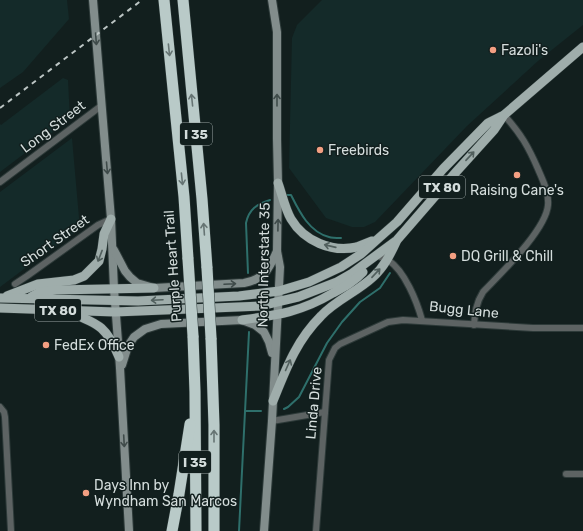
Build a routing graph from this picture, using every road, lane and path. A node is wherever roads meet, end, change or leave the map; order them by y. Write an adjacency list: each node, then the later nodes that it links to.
1 (93, 0): 6 (main road, one-way to 6)
2 (183, 0): 48 (highway, I 35, one-way to 2, bridge)
3 (272, 0): 10 (main road, North Interstate 35, one-way to 3)
4 (165, 6): 37 (highway, Purple Heart Trail / I 35, one-way to 37, bridge)
5 (583, 47): 7 (main road, TX 80)
6 (101, 106): 9 (street, Long Street); 11 (main road, one-way to 11)
7 (504, 115): 8 (main road, TX 80); 13 (main road, TX 80, one-way to 7); 32 (street)
8 (443, 169): 12 (main road, TX 80); 16 (main road)
9 (0, 182)
10 (278, 183): 12 (main road, one-way to 10); 15 (main road, North Interstate 35, one-way to 10)
11 (111, 219): 14 (main road); 18 (street, Short Street); 23 (main road, one-way to 23)
12 (380, 237): 21 (main road, TX 80)
13 (397, 240): 16 (main road, TX 80); 17 (main road)
14 (112, 248): 19 (main road); 20 (main road)
15 (277, 251): 19 (main road, one-way to 15); 21 (main road, North Interstate 35)
16 (376, 255): 17 (street, Bugg Lane); 25 (main road, TX 80); 29 (main road)
17 (387, 260): 31 (street, Bugg Lane); 38 (main road, one-way to 17)
18 (15, 284)
19 (154, 288): 20 (main road)
20 (114, 289): 22 (main road); 24 (main road)
21 (279, 292): 24 (main road, TX 80, one-way to 24); 25 (main road, North Interstate 35)
22 (28, 298): 23 (main road, TX 80); 24 (main road, TX 80)
23 (1, 299)
24 (114, 300): 28 (main road)
25 (278, 302): 28 (main road, TX 80); 29 (main road, North Interstate 35)
26 (0, 308): 27 (main road, TX 80)
27 (64, 310): 28 (main road, TX 80); 34 (main road)
28 (115, 312): 34 (main road)
29 (278, 315): 30 (main road); 35 (main road, North Interstate 35)
30 (242, 320): 35 (main road); 36 (main road)
31 (422, 320): 32 (street, Bugg Lane); 40 (street, Linda Drive)
32 (474, 325): 33 (street, Bugg Lane)
33 (583, 328)
34 (119, 357): 36 (main road)
35 (274, 364): 38 (main road, North Interstate 35)
36 (120, 368): 45 (main road, one-way to 45)
37 (195, 392): 46 (highway); 47 (highway, Purple Heart Trail / I 35)
38 (273, 401): 41 (main road, North Interstate 35)
39 (0, 407): 44 (street)
40 (325, 412): 41 (street); 50 (street, Linda Drive)
41 (272, 421): 49 (main road, North Interstate 35)
42 (566, 474): 43 (street)
43 (583, 474)
44 (11, 531)
45 (129, 531)
46 (172, 531)
47 (196, 531)
48 (214, 531)
49 (264, 531)
50 (316, 531)

